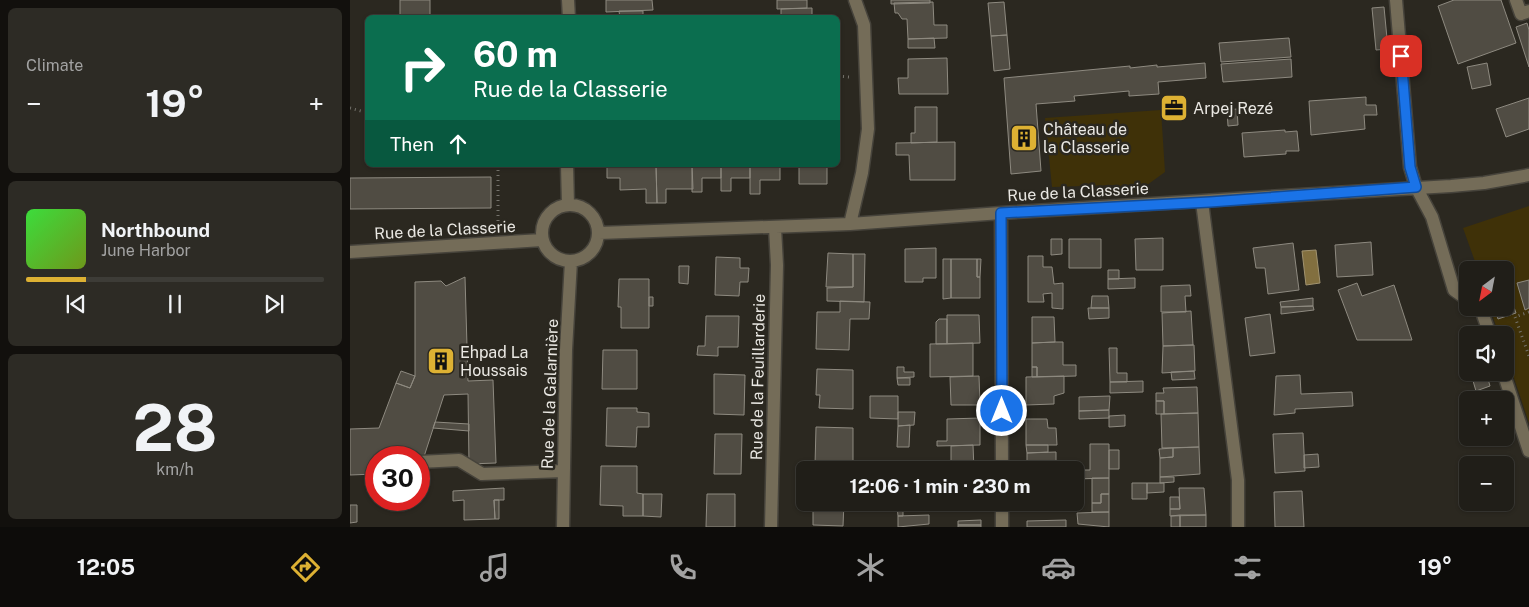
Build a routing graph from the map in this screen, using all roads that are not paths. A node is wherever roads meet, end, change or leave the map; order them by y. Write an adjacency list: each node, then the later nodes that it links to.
1 (568, 0): 6 (street)
2 (855, 0): 13 (street)
3 (1396, 0): 9 (street)
4 (1516, 0): 5 (street)
5 (1529, 12)
6 (569, 15)
7 (567, 167): 11 (street)
8 (1529, 175): 9 (street, Rue de la Classerie)
9 (1416, 187): 10 (street, Rue de la Classerie); 19 (street)
10 (1202, 202): 12 (street, Rue de la Classerie); 29 (street)
11 (568, 205): 15 (street); 16 (street)
12 (1001, 213): 13 (street, Rue de la Classerie); 23 (street)
13 (850, 224): 14 (street, Rue de la Classerie)
14 (775, 228): 15 (street, Rue de la Classerie); 27 (street, Rue de la Feuillarderie)
15 (599, 233): 18 (street)
16 (542, 240): 17 (street, Rue de la Classerie); 18 (street)
17 (350, 252)
18 (571, 261): 24 (street, Rue de la Galarnière)
19 (1459, 294)
20 (1506, 381): 21 (street)
21 (1529, 451)
22 (430, 461): 24 (street)
23 (1002, 461)
24 (564, 471): 26 (street, Rue de la Galarnière)
25 (1002, 511): 28 (street)
26 (563, 527)
27 (771, 527)
28 (1002, 527)
29 (1238, 527)

